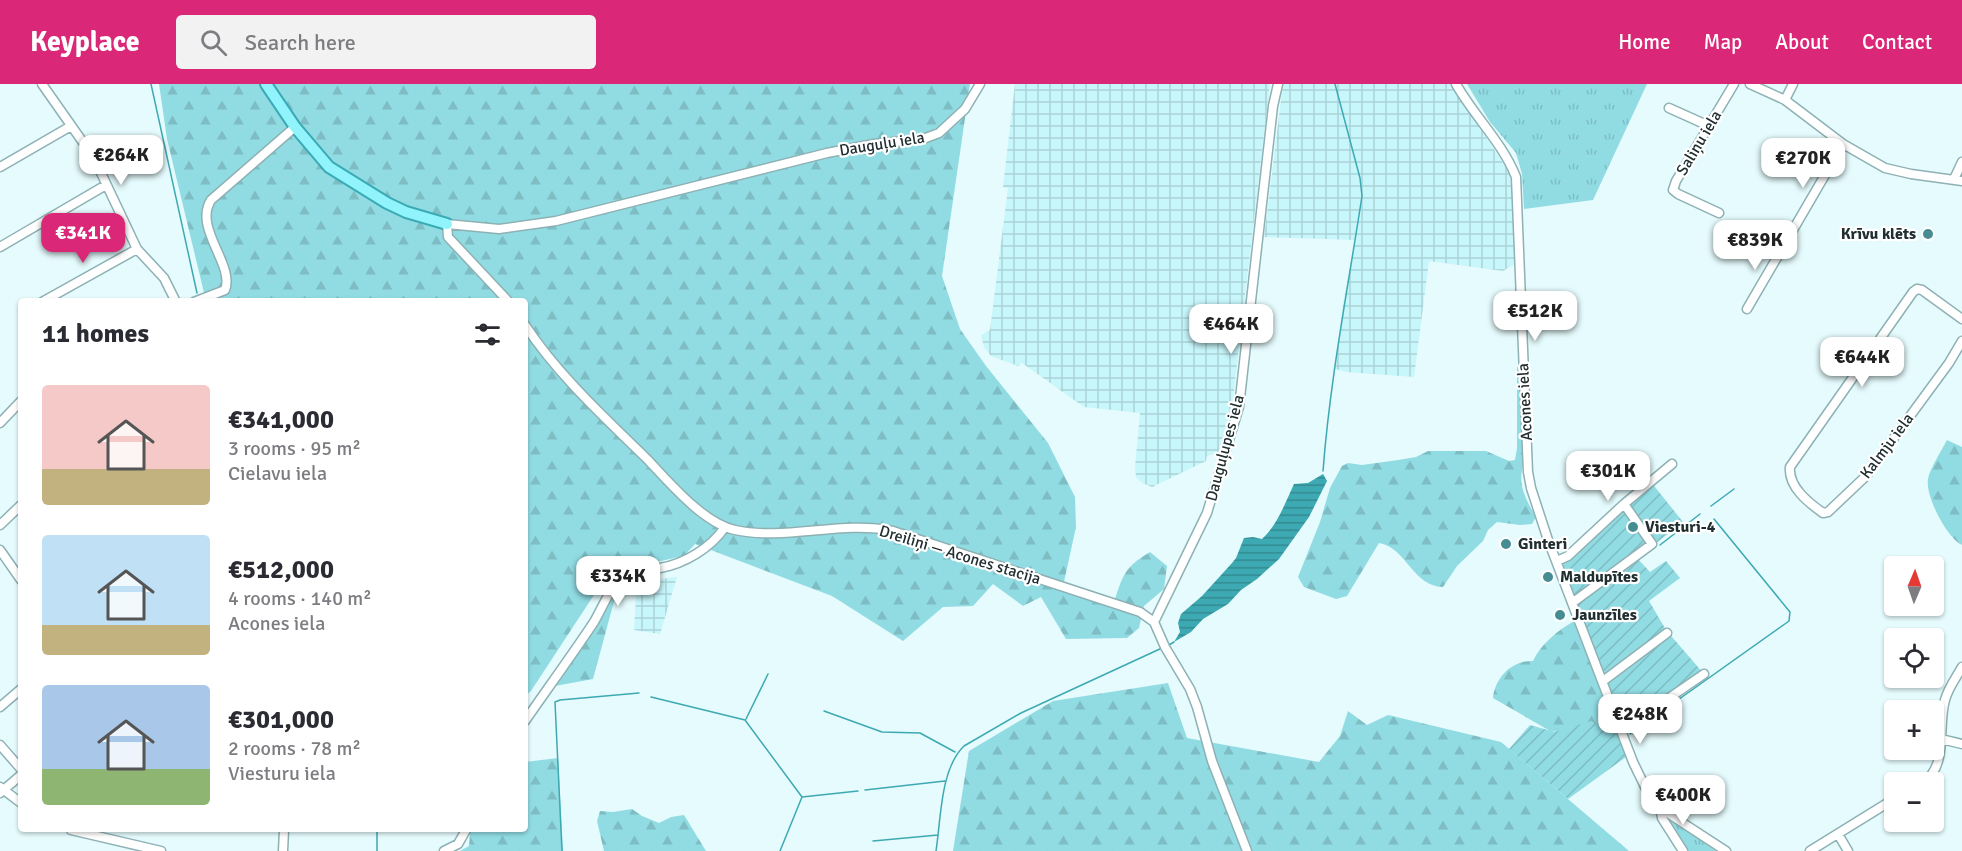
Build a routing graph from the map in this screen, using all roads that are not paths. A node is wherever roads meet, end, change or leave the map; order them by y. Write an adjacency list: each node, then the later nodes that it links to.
1 (42, 84): 11 (street)
2 (266, 84): 13 (main road)
3 (980, 84): 20 (street, Dauguļu iela)
4 (1278, 84): 42 (street, Dauguļupes iela)
5 (1456, 84): 39 (street, Acones iela)
6 (1734, 84): 12 (street, Saliņu iela)
7 (1750, 84): 9 (street)
8 (1793, 84): 9 (street)
9 (1785, 100): 14 (street)
10 (1669, 108): 12 (street)
11 (71, 126): 16 (street); 18 (street)
12 (1709, 126): 19 (street, Saliņu iela)
13 (295, 127): 20 (main road); 25 (street)
14 (1843, 144): 17 (street); 27 (street)
15 (1962, 162): 17 (street)
16 (0, 168)
17 (1958, 180)
18 (106, 185): 21 (street); 22 (street)
19 (1719, 213)
20 (447, 224): 26 (street)
21 (0, 247)
22 (137, 249): 23 (street); 24 (street)
23 (49, 298)
24 (174, 298)
25 (204, 298)
26 (505, 298)
27 (1747, 309)
28 (1962, 319): 30 (street, Kalmju iela)
29 (528, 329): 37 (street, Dreiliņi — Acones stacija)
30 (1962, 340)
31 (18, 404): 32 (street)
32 (0, 423)
33 (1672, 464): 34 (street)
34 (1624, 504): 39 (street); 41 (street)
35 (18, 508): 36 (street)
36 (0, 525)
37 (725, 527): 42 (street, Dreiliņi — Acones stacija); 50 (street)
38 (0, 550): 40 (street)
39 (1557, 561): 41 (street, Acones iela)
40 (18, 576)
41 (1572, 603): 46 (street, Acones iela)
42 (1154, 622): 68 (street)
43 (1667, 633): 46 (street)
44 (1962, 667): 49 (street)
45 (1704, 675): 51 (street)
46 (1603, 681): 51 (street, Acones iela)
47 (18, 692): 48 (street)
48 (0, 707)
49 (1944, 715)
50 (528, 717)
51 (1621, 731): 60 (street, Acones iela)
52 (1944, 740): 53 (street)
53 (1962, 744)
54 (0, 745): 55 (street)
55 (18, 766)
56 (18, 777): 57 (street)
57 (2, 790): 58 (street)
58 (18, 801)
59 (1884, 805): 64 (street)
60 (1660, 808): 69 (street); 70 (street)
61 (79, 832): 65 (street)
62 (284, 832): 66 (street)
63 (465, 832): 67 (street)
64 (1838, 834): 71 (street); 72 (street)
65 (160, 851)
66 (283, 851)
67 (444, 851)
68 (1247, 851)
69 (1683, 851)
70 (1726, 851)
71 (1810, 851)
72 (1848, 851)

